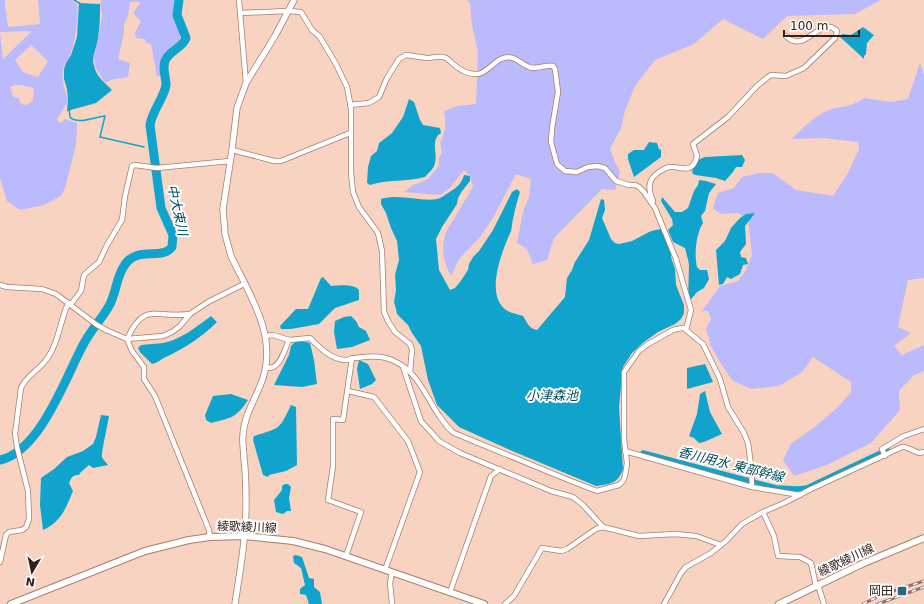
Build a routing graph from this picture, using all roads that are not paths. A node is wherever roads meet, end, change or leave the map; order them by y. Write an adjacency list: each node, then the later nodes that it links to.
1 (238, 0): 4 (street)
2 (294, 0): 3 (street)
3 (288, 11): 4 (street); 6 (street); 7 (street)
4 (240, 13): 6 (street)
5 (786, 36): 11 (street)
6 (246, 83): 9 (street)
7 (350, 105): 8 (street); 11 (street)
8 (350, 133): 9 (street); 23 (street)
9 (232, 150): 10 (street)
10 (230, 161): 12 (street); 14 (street)
11 (655, 208): 16 (street)
12 (244, 284): 15 (street); 17 (street)
13 (0, 285): 14 (street)
14 (70, 303): 18 (street); 39 (street)
15 (190, 314): 18 (street); 18 (street)
16 (686, 328): 26 (street); 30 (street)
17 (266, 336): 19 (street); 22 (street)
18 (126, 339): 35 (street)
19 (289, 340): 20 (street); 22 (street)
20 (352, 358): 21 (street); 24 (street)
21 (403, 366): 23 (street); 29 (street)
22 (266, 368): 34 (street)
23 (410, 372): 26 (street)
24 (348, 391): 38 (street); 40 (street)
25 (924, 429): 28 (street)
26 (625, 451): 30 (street)
27 (924, 452): 28 (street)
28 (883, 453): 31 (street)
29 (500, 469): 33 (street); 43 (street)
30 (752, 487): 31 (street)
31 (800, 495): 32 (street)
32 (763, 512): 37 (street); 42 (street)
33 (603, 527): 37 (street); 48 (street)
34 (244, 536): 35 (main road, 綾歌綾川線); 38 (main road, 綾歌綾川線); 45 (street)
35 (210, 537): 44 (main road, 綾歌綾川線)
36 (924, 538): 42 (main road, 綾歌綾川線)
37 (721, 545): 49 (street)
38 (346, 556): 40 (main road, 綾歌綾川線)
39 (0, 562)
40 (385, 570): 41 (main road, 綾歌綾川線)
41 (392, 572): 43 (main road, 綾歌綾川線); 46 (street)
42 (817, 586): 50 (main road, 綾歌綾川線); 51 (street)
43 (450, 592): 47 (main road, 綾歌綾川線)
44 (11, 604)
45 (235, 604)
46 (392, 604)
47 (484, 604)
48 (505, 604)
49 (664, 604)
50 (779, 604)
51 (824, 604)

